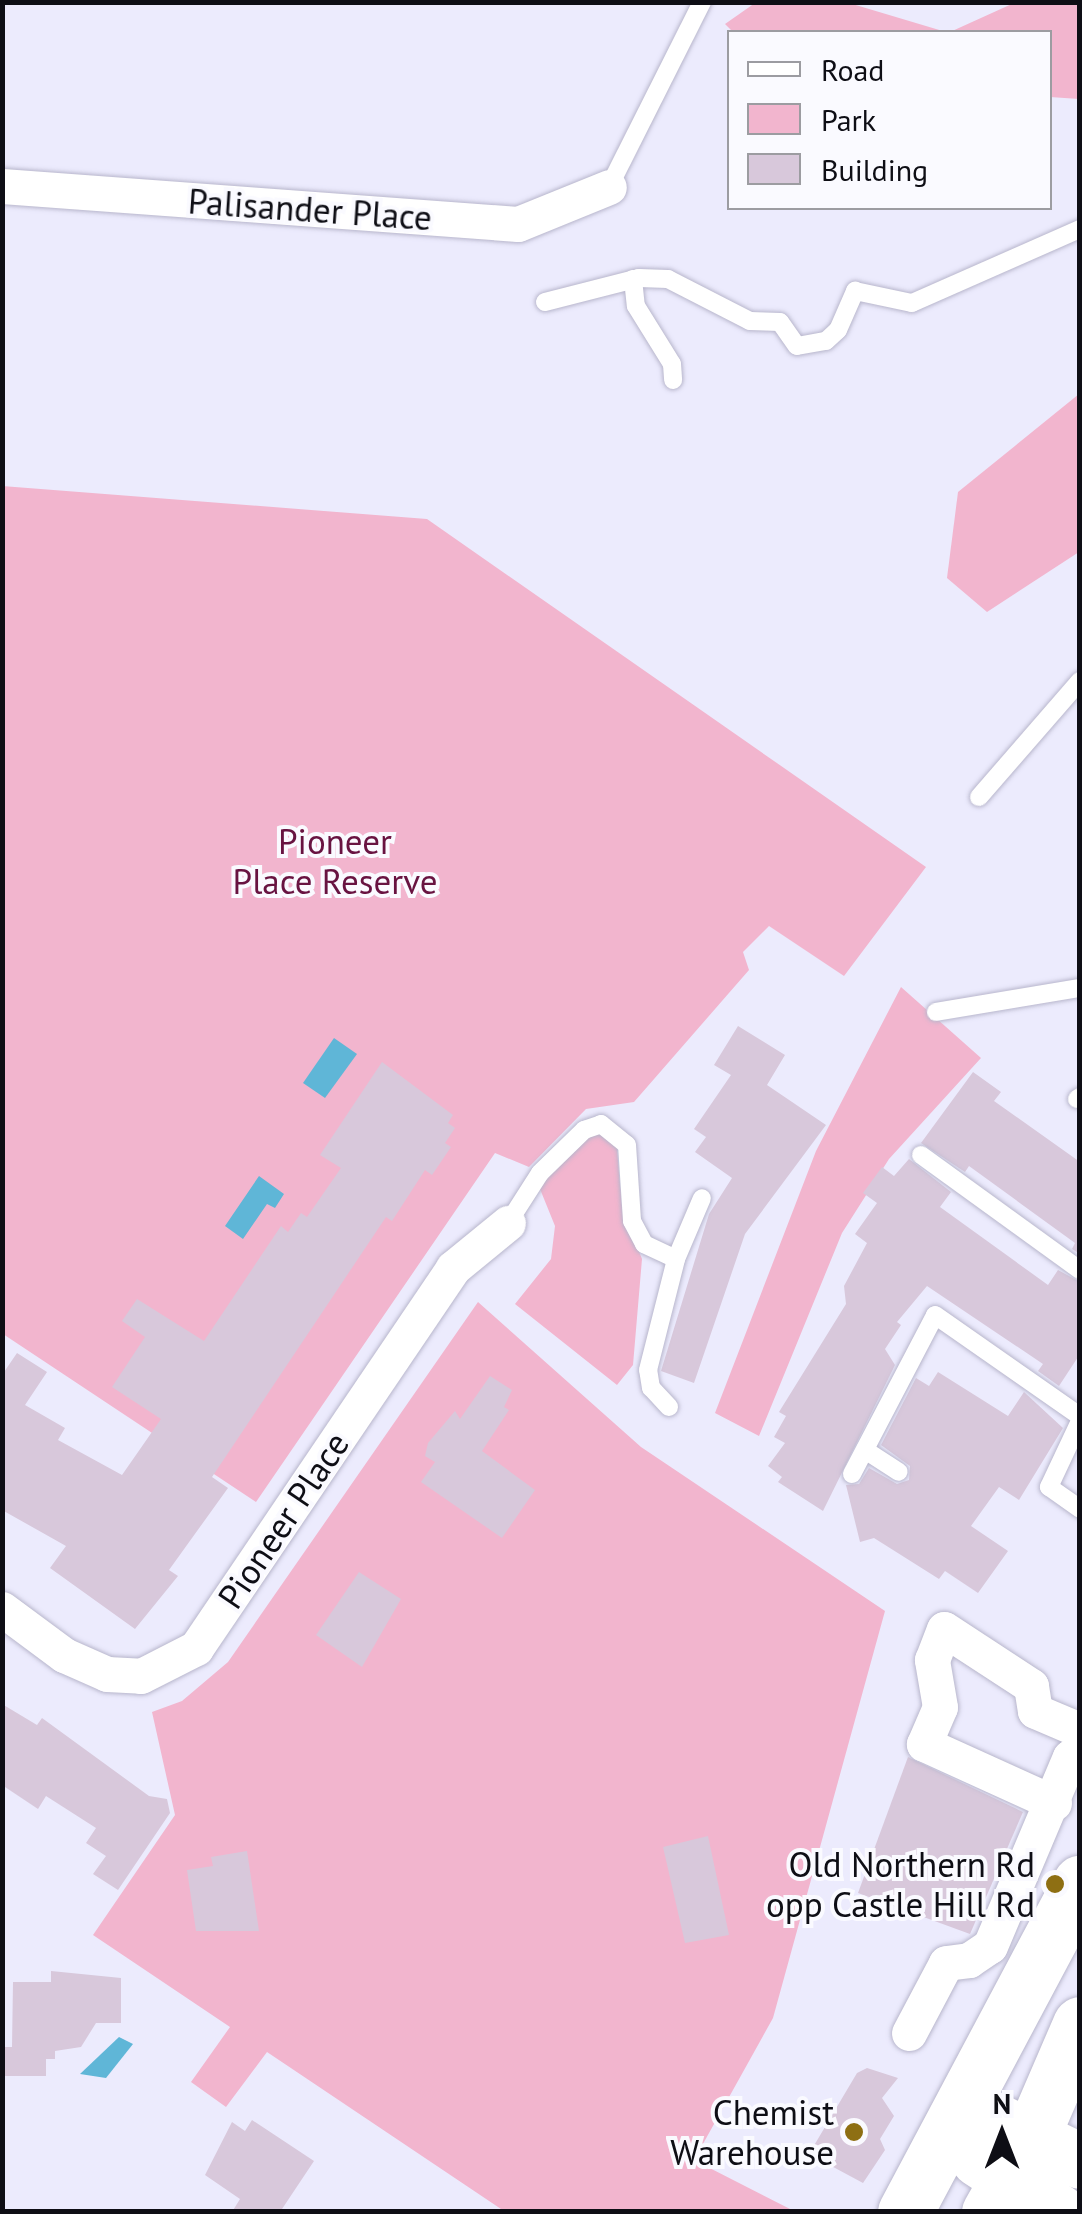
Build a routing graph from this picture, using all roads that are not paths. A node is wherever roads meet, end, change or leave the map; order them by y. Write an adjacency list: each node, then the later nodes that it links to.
1 (702, 2): 3 (lane)
2 (2, 186): 3 (street, Palisander Place)
3 (610, 187)
4 (1080, 229): 5 (lane)
5 (634, 279): 6 (lane); 7 (lane)
6 (546, 302)
7 (673, 380)
8 (1080, 681): 9 (lane)
9 (979, 798)
10 (1080, 988): 11 (lane)
11 (936, 1012)
12 (922, 1156): 16 (lane)
13 (702, 1198): 15 (lane)
14 (508, 1223): 15 (lane); 23 (street, Pioneer Place)
15 (676, 1258): 17 (lane)
16 (1080, 1270)
17 (669, 1407)
18 (1080, 1418): 19 (lane); 22 (lane)
19 (865, 1450): 20 (lane); 21 (lane)
20 (899, 1472)
21 (852, 1474)
22 (1080, 1509)
23 (2, 1610)
24 (1080, 1730): 26 (street)
25 (1080, 1750): 26 (street)
26 (1054, 1804): 29 (street)
27 (1080, 1883): 30 (main road)
28 (1080, 2024): 32 (main road)
29 (910, 2033)
30 (955, 2121): 32 (main road); 33 (main road)
31 (1080, 2161): 32 (main road)
32 (1009, 2177): 34 (main road)
33 (904, 2212)
34 (1059, 2212)

